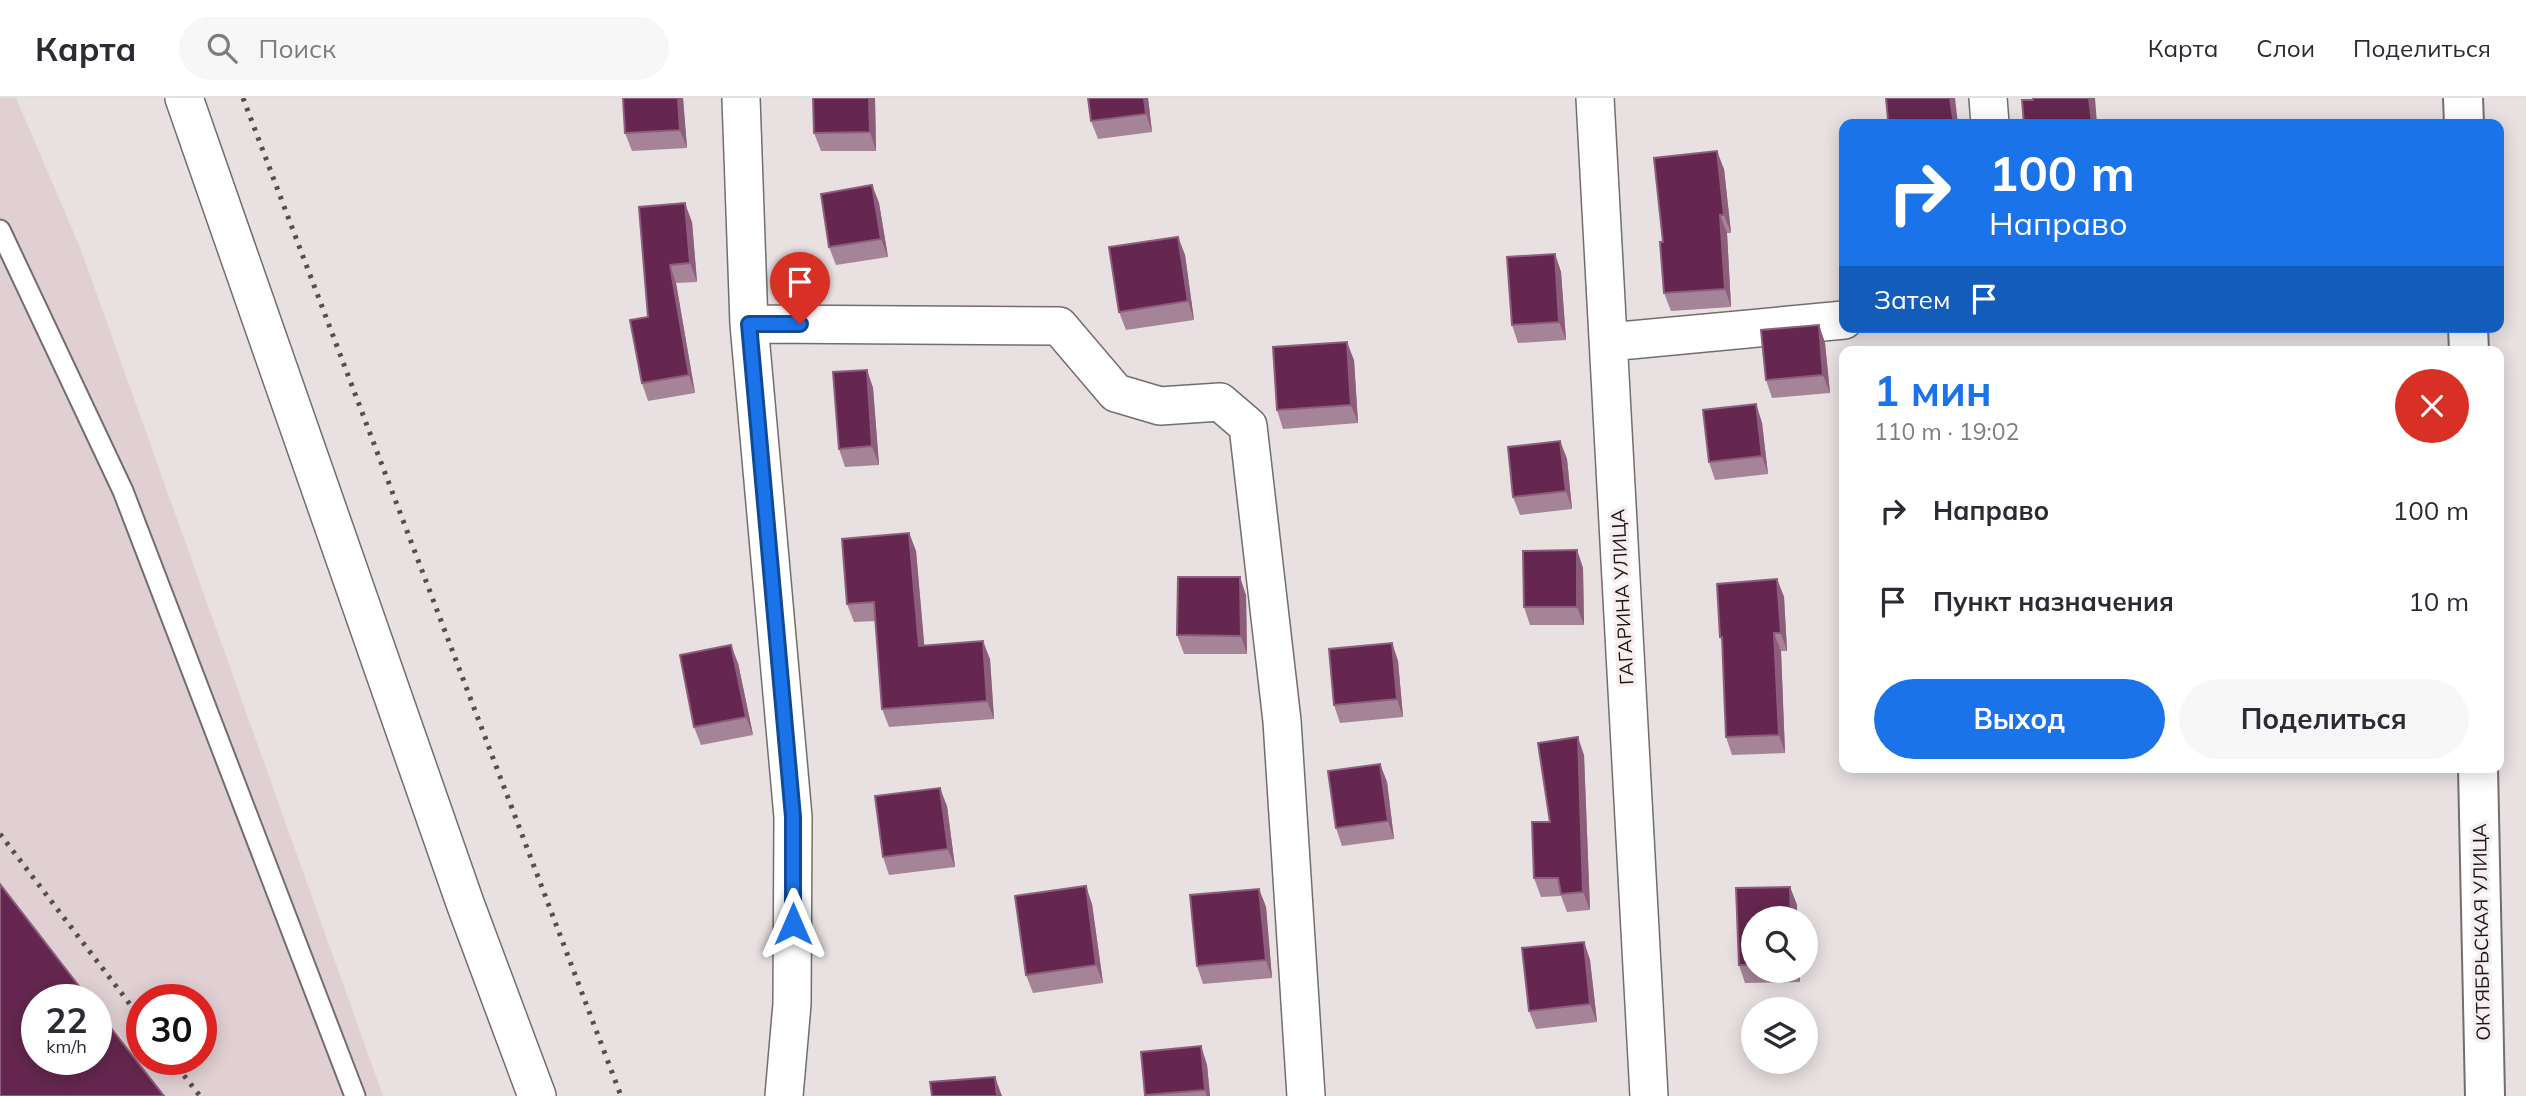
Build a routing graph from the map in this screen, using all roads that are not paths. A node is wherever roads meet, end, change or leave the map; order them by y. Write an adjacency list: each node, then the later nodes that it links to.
1 (184, 98): 14 (street)
2 (741, 98): 10 (street)
3 (1595, 98): 11 (street, ГАГАРИНА УЛИЦА)
4 (1988, 98): 6 (street)
5 (2463, 98): 7 (street)
6 (1990, 119)
7 (2464, 119)
8 (0, 230): 13 (lane)
9 (1839, 320): 11 (street)
10 (749, 324): 15 (street); 16 (street)
11 (1609, 342): 17 (street, ГАГАРИНА УЛИЦА)
12 (2478, 773): 18 (street, ОКТЯБРЬСКАЯ УЛИЦА)
13 (355, 1096)
14 (537, 1096)
15 (784, 1096)
16 (1306, 1096)
17 (1649, 1096)
18 (2485, 1096)

